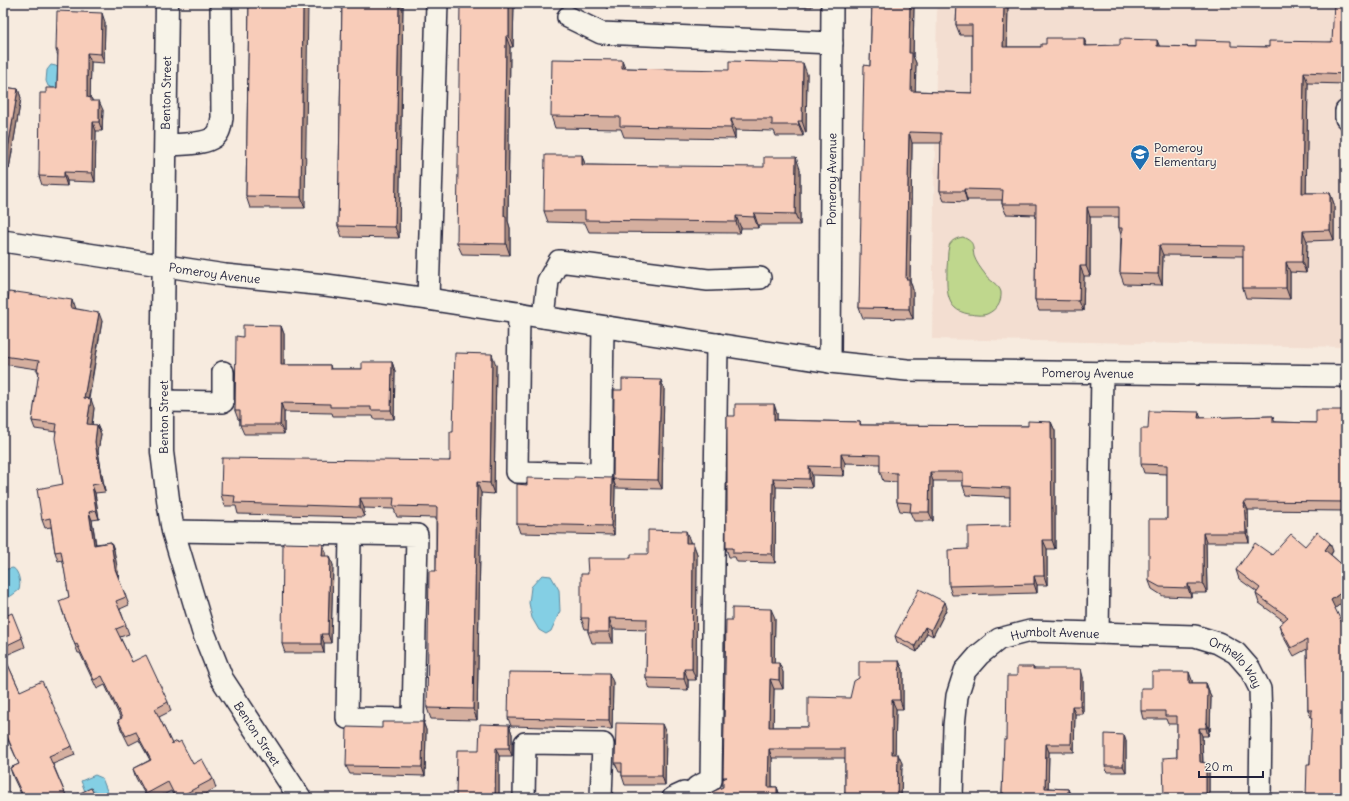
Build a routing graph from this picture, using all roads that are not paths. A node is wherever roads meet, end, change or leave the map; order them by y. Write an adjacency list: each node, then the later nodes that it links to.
1 (167, 3): 9 (main road, Benton Street)
2 (221, 3): 9 (street)
3 (437, 3): 13 (street)
4 (832, 3): 6 (street, Pomeroy Avenue)
5 (568, 17): 6 (street)
6 (832, 44): 18 (street, Pomeroy Avenue)
7 (1346, 111): 8 (street)
8 (1346, 118)
9 (166, 145): 11 (main road, Benton Street)
10 (3, 241): 11 (street, Pomeroy Avenue)
11 (164, 265): 13 (street, Pomeroy Avenue); 22 (main road, Benton Street)
12 (760, 278): 15 (street)
13 (428, 299): 14 (street, Pomeroy Avenue)
14 (519, 314): 15 (street, Pomeroy Avenue); 16 (street)
15 (544, 317): 16 (street, Pomeroy Avenue)
16 (603, 327): 17 (street, Pomeroy Avenue)
17 (718, 344): 18 (street, Pomeroy Avenue); 26 (street)
18 (830, 362): 20 (street, Pomeroy Avenue)
19 (223, 372): 22 (street)
20 (1102, 372): 21 (street, Pomeroy Avenue); 25 (street, Humbolt Avenue)
21 (1346, 376)
22 (162, 401): 23 (main road, Benton Street)
23 (173, 531): 24 (street); 27 (main road, Benton Street)
24 (350, 534): 24 (street)
25 (1098, 633): 30 (street, Humbolt Avenue); 31 (street, Orthello Way)
26 (685, 793)
27 (300, 798)
28 (524, 798): 29 (street)
29 (601, 798)
30 (952, 798)
31 (1260, 798)

